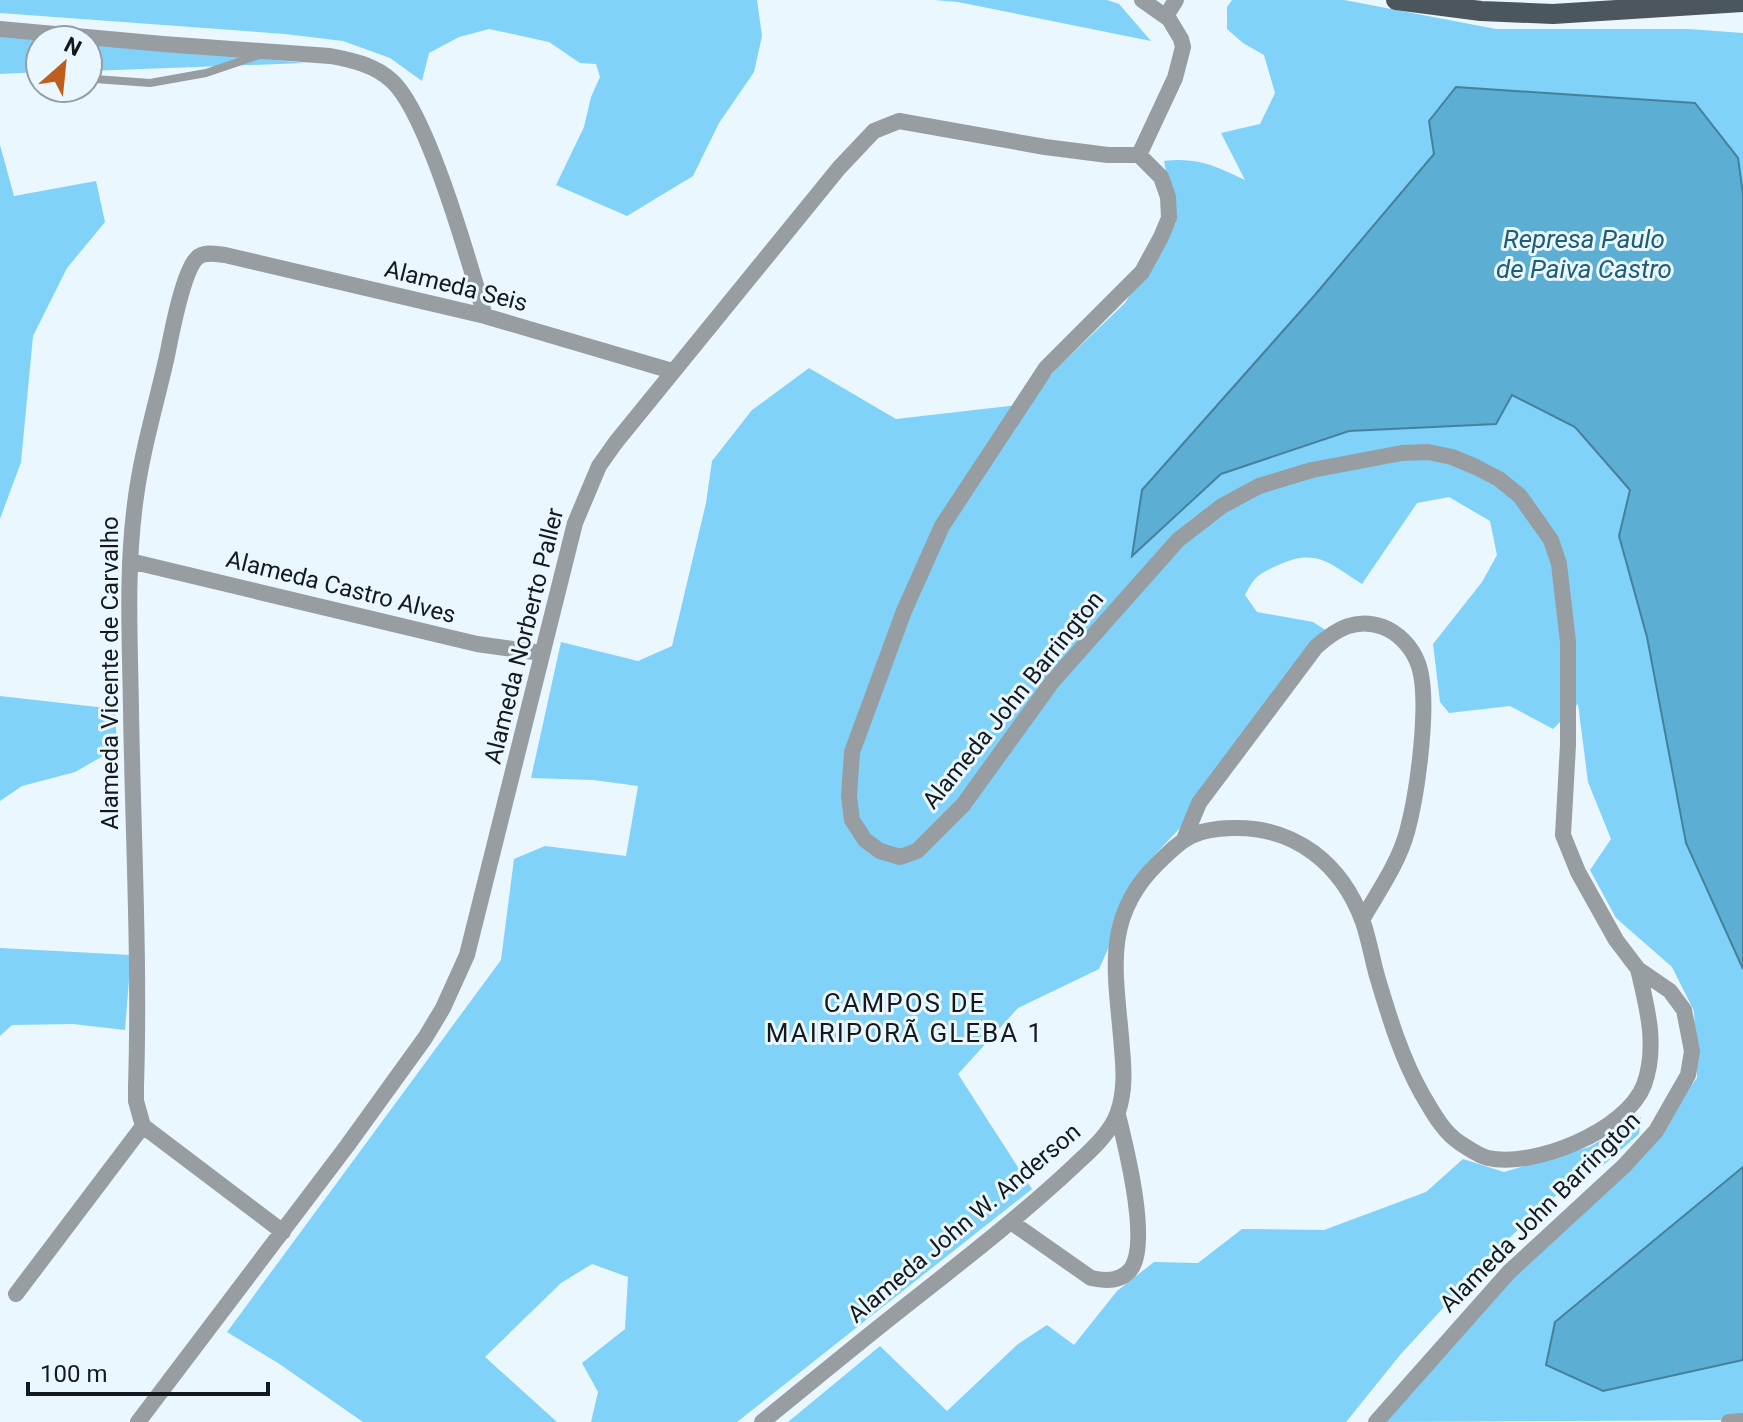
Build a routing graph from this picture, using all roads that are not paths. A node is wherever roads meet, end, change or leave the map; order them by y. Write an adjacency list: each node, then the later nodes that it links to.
1 (1142, 0): 7 (street)
2 (1176, 0): 7 (street)
3 (1396, 0): 5 (main road)
4 (1743, 2): 5 (main road)
5 (1640, 11): 6 (main road)
6 (1743, 13)
7 (1166, 16): 11 (street)
8 (0, 29): 9 (street)
9 (267, 52): 10 (lane); 13 (street)
10 (104, 80)
11 (1139, 155): 14 (street, Alameda Norberto Paller); 19 (street, Alameda John Barrington)
12 (225, 255): 13 (street, Alameda Seis); 15 (street, Alameda Vicente de Carvalho)
13 (485, 316): 14 (street, Alameda Seis)
14 (672, 371): 16 (street, Alameda Norberto Paller)
15 (130, 561): 16 (street, Alameda Castro Alves); 21 (street, Alameda Vicente de Carvalho)
16 (541, 653): 23 (street, Alameda Norberto Paller)
17 (1185, 837): 18 (street); 18 (street); 20 (street, Alameda John W. Anderson)
18 (1362, 920): 19 (street)
19 (1638, 969): 28 (street, Alameda John Barrington)
20 (1118, 1115): 22 (street, Alameda John W. Anderson); 22 (street)
21 (143, 1126): 23 (street); 24 (street)
22 (1011, 1222): 27 (street, Alameda John W. Anderson)
23 (283, 1232): 26 (street, Alameda Norberto Paller)
24 (16, 1294)
25 (1743, 1421): 29 (street)
26 (138, 1422)
27 (762, 1422)
28 (1376, 1422)
29 (1729, 1422)

